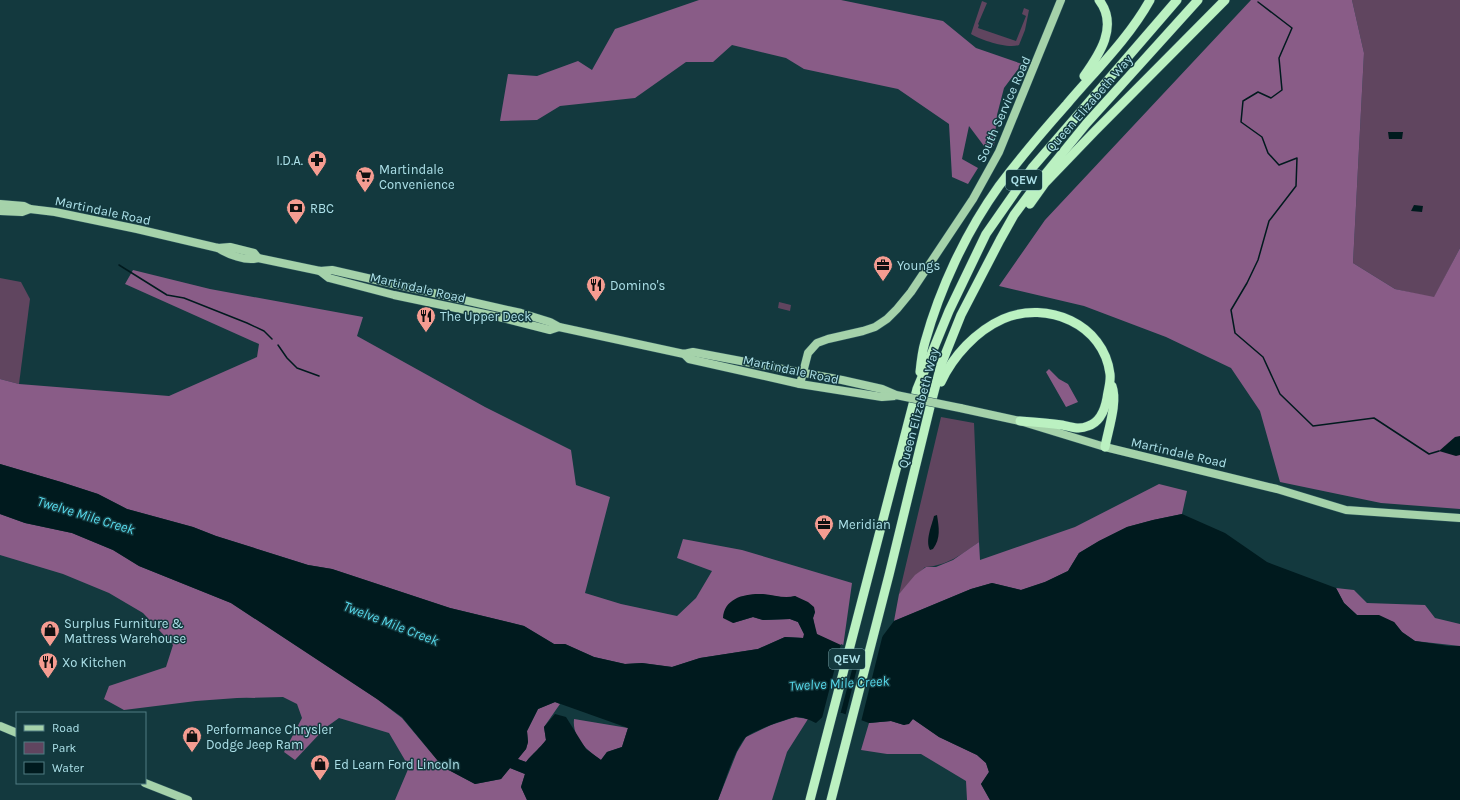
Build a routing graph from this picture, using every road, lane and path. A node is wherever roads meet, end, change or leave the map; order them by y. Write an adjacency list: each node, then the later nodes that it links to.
1 (1061, 0): 15 (main road, South Service Road)
2 (1099, 0): 9 (highway)
3 (1150, 0): 9 (highway)
4 (1177, 0): 18 (highway, Queen Elizabeth Way / QEW)
5 (1198, 0): 13 (highway, Queen Elizabeth Way / QEW)
6 (1220, 0): 8 (highway)
7 (1225, 0): 8 (highway)
8 (1188, 38): 13 (highway)
9 (1044, 130): 18 (highway)
10 (0, 204): 11 (main road, Martindale Road)
11 (30, 209): 12 (main road, Martindale Road); 14 (main road, Martindale Road)
12 (0, 211)
13 (1000, 240): 20 (highway, Queen Elizabeth Way / QEW)
14 (684, 354): 15 (main road, Martindale Road); 17 (main road, Martindale Road)
15 (803, 373): 17 (main road, South Service Road); 19 (main road, Martindale Road)
16 (1110, 381): 20 (highway); 21 (highway); 22 (highway)
17 (800, 384): 19 (main road, Martindale Road)
18 (917, 389): 26 (highway, Queen Elizabeth Way / QEW)
19 (896, 396): 21 (main road, Martindale Road, bridge)
20 (930, 407): 31 (highway, Queen Elizabeth Way / QEW)
21 (1020, 420): 22 (main road, Martindale Road)
22 (1105, 447): 23 (main road, Martindale Road)
23 (1460, 518)
24 (0, 726): 25 (main road)
25 (16, 733)
26 (823, 750): 29 (highway); 30 (highway, Queen Elizabeth Way / QEW)
27 (146, 783): 28 (main road)
28 (188, 800)
29 (806, 800)
30 (810, 800)
31 (831, 800)

